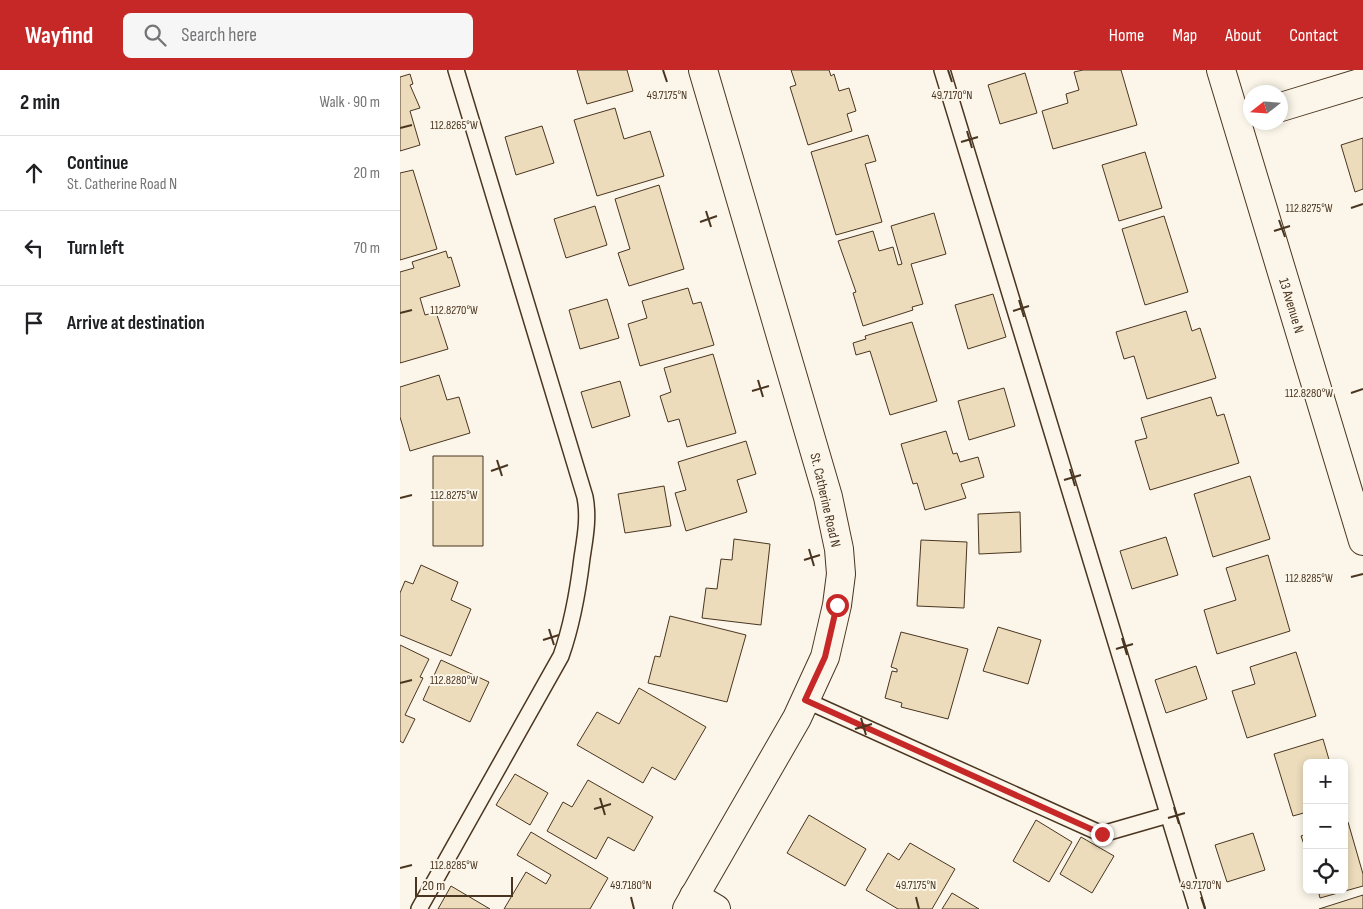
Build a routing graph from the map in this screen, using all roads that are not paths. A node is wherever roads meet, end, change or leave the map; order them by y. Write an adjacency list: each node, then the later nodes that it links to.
1 (456, 70): 13 (lane)
2 (703, 70): 10 (street, St. Catherine Road N)
3 (942, 70): 11 (lane)
4 (1221, 70): 7 (street, 13 Avenue N)
5 (1363, 82): 6 (street)
6 (1288, 105)
7 (1243, 118)
8 (1246, 130): 9 (street, 13 Avenue N)
9 (1363, 541)
10 (805, 700): 11 (lane); 12 (street, St. Catherine Road N)
11 (1168, 815): 14 (lane)
12 (699, 905)
13 (419, 909)
14 (1197, 909)

